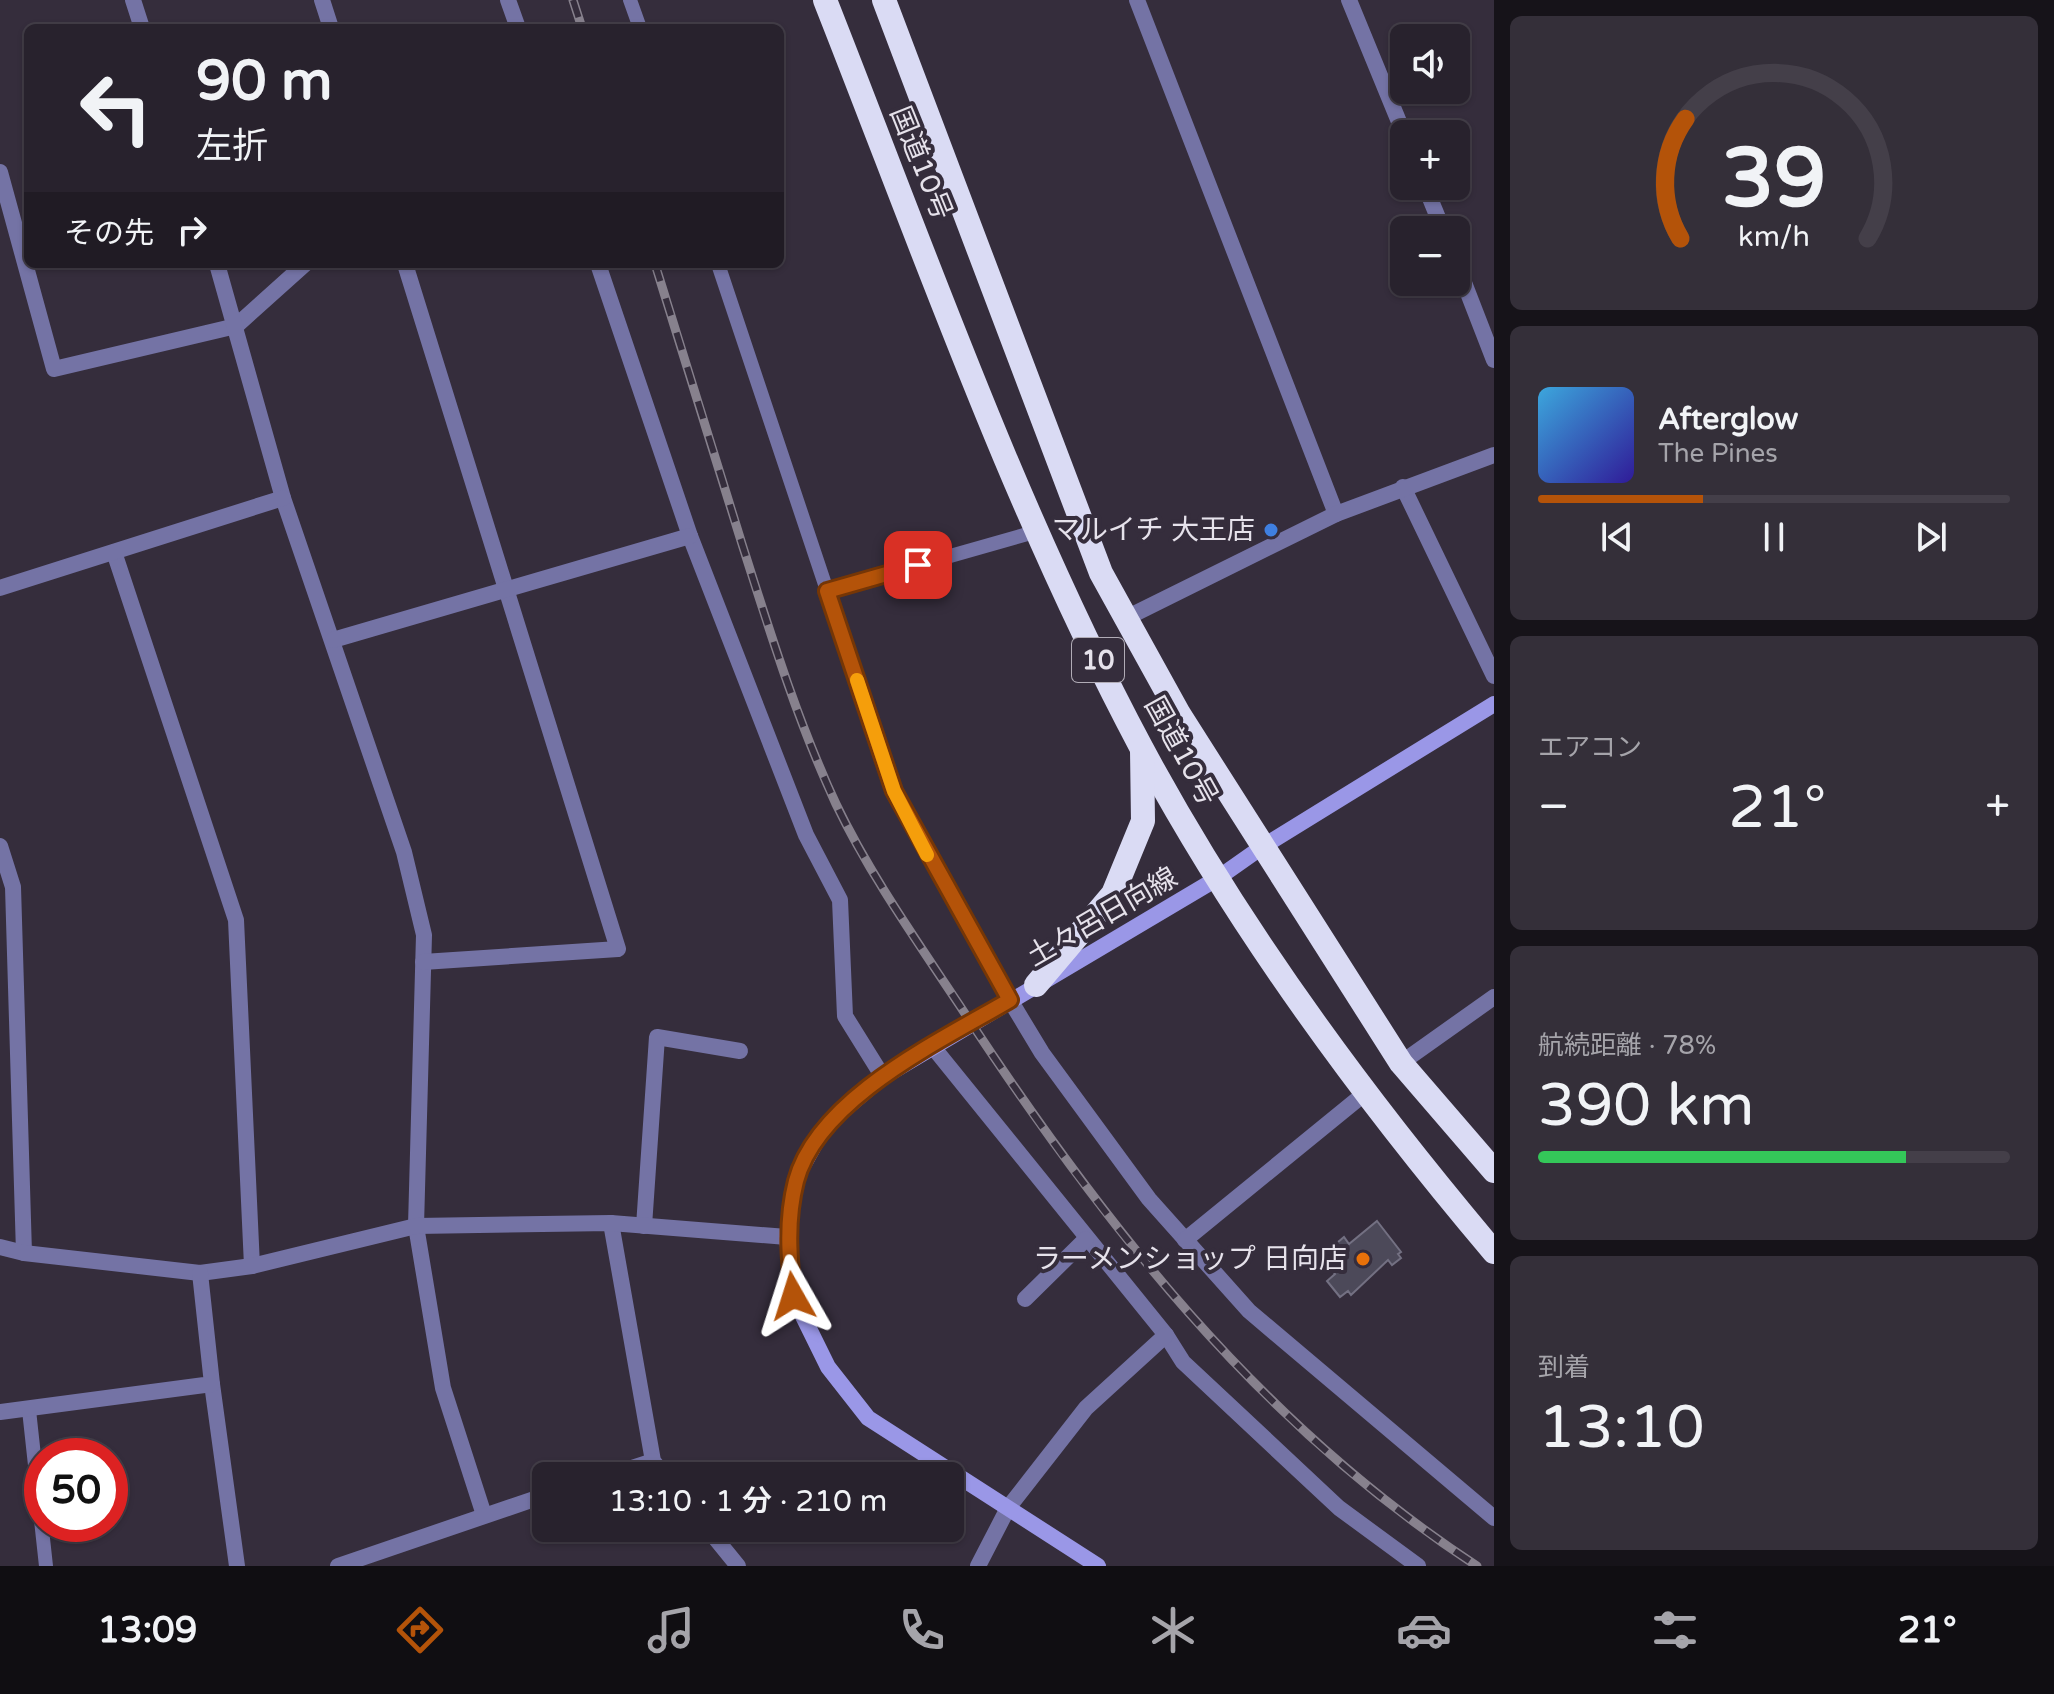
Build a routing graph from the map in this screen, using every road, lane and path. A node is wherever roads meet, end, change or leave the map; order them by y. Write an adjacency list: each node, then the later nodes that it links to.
1 (133, 0): 9 (street)
2 (322, 0): 10 (street)
3 (508, 0): 11 (street)
4 (630, 0): 12 (lane)
5 (825, 0): 29 (highway, 国道10号 / 10)
6 (884, 0): 35 (highway, 国道10号 / 10)
7 (1137, 0): 28 (street)
8 (1349, 0): 13 (street)
9 (141, 24)
10 (330, 24)
11 (517, 24)
12 (639, 24)
13 (1398, 120)
14 (0, 172): 15 (street)
15 (24, 260)
16 (26, 268): 23 (street)
17 (218, 268): 23 (street)
18 (301, 268): 23 (street)
19 (406, 268): 33 (street)
20 (599, 268): 30 (street)
21 (719, 268): 34 (lane)
22 (1469, 296): 24 (street)
23 (236, 326): 27 (street)
24 (1494, 360)
25 (1494, 455): 26 (street)
26 (1403, 487): 28 (street); 37 (street)
27 (283, 498): 31 (street); 36 (street)
28 (1336, 514): 35 (street)
29 (1038, 531): 34 (lane); 39 (highway, 国道10号 / 10)
30 (690, 536): 33 (street); 50 (street)
31 (114, 552): 32 (street); 62 (street)
32 (0, 588)
33 (509, 591): 36 (street); 43 (street)
34 (827, 591): 46 (lane)
35 (1126, 618): 41 (highway, 国道10号 / 10)
36 (333, 640): 43 (street)
37 (1494, 676)
38 (1494, 704): 41 (main road, 土々呂日向線)
39 (1142, 748): 42 (highway, 国道10号 / 10); 44 (highway)
40 (0, 846): 61 (street)
41 (1262, 847): 42 (main road, 土々呂日向線); 49 (highway, 国道10号 / 10)
42 (1218, 878): 44 (main road, 土々呂日向線); 51 (highway, 国道10号 / 10)
43 (423, 962): 54 (street)
44 (1036, 985): 46 (main road, 土々呂日向線)
45 (1494, 997): 49 (street)
46 (1010, 1000): 47 (main road, 土々呂日向線); 58 (street)
47 (933, 1047): 50 (main road, 土々呂日向線); 57 (street)
48 (740, 1051): 55 (street)
49 (1401, 1063): 52 (highway, 国道10号 / 10)
50 (883, 1077): 56 (main road, 土々呂日向線)
51 (1364, 1094): 58 (street); 60 (highway, 国道10号 / 10)
52 (1494, 1171)
53 (611, 1223): 54 (street); 55 (street); 69 (street)
54 (416, 1226): 62 (street); 73 (street)
55 (644, 1226): 56 (street)
56 (787, 1237): 72 (main road, 土々呂日向線)
57 (1086, 1239): 64 (street); 65 (street)
58 (1185, 1240): 74 (street)
59 (0, 1247): 61 (street)
60 (1494, 1252)
61 (24, 1253): 63 (street)
62 (252, 1266): 63 (street)
63 (200, 1273): 66 (street)
64 (1025, 1299)
65 (1166, 1335): 72 (street); 82 (street)
66 (212, 1384): 67 (street); 77 (street)
67 (29, 1410): 68 (street); 76 (lane)
68 (0, 1412)
69 (653, 1461): 70 (street)
70 (650, 1462)
71 (532, 1500): 73 (street)
72 (1008, 1508): 80 (street); 81 (main road, 土々呂日向線)
73 (484, 1515): 78 (street)
74 (1494, 1518)
75 (718, 1542): 79 (street)
76 (46, 1566)
77 (237, 1566)
78 (338, 1566)
79 (738, 1566)
80 (978, 1566)
81 (1098, 1566)
82 (1418, 1566)

